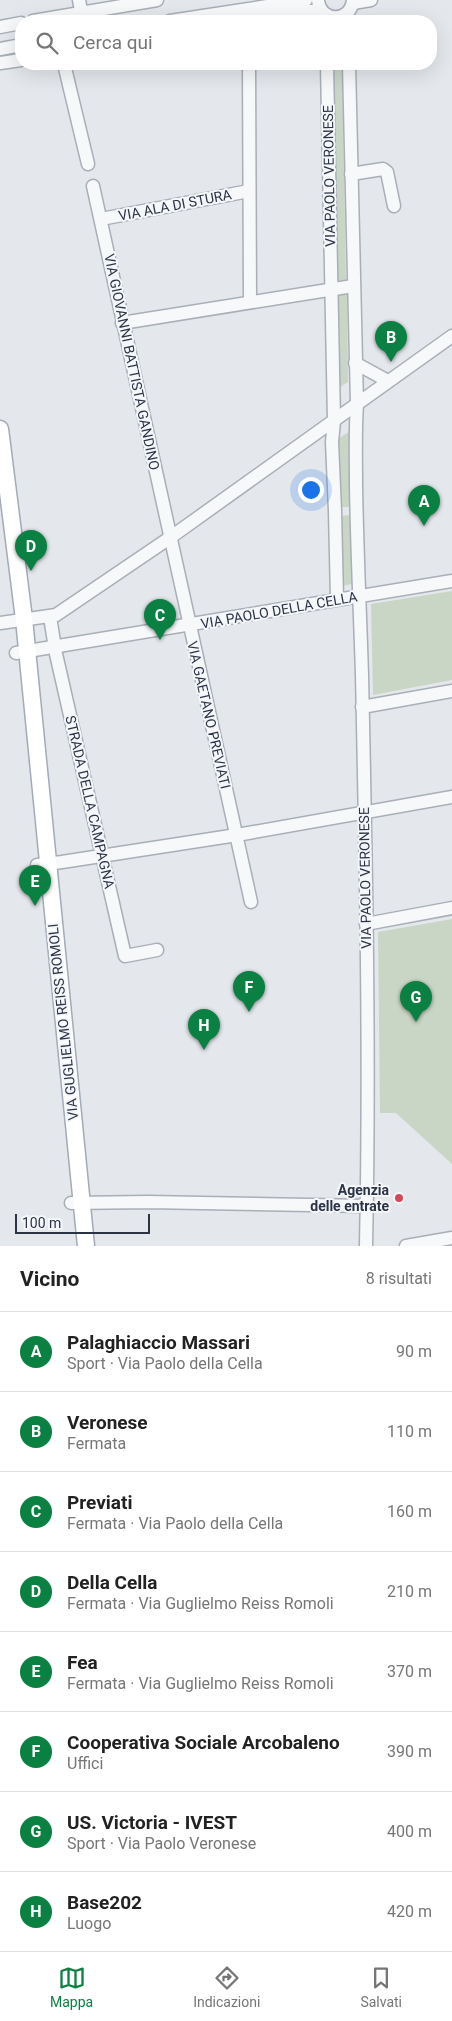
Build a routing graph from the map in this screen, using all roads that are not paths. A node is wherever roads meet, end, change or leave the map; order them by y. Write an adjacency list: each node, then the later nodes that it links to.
1 (157, 0): 5 (street)
2 (306, 0): 7 (street)
3 (371, 0): 4 (street)
4 (353, 2): 9 (street)
5 (81, 11): 8 (street)
6 (322, 12): 7 (street)
7 (249, 14)
8 (62, 15)
9 (347, 15)
10 (15, 24): 11 (street)
11 (0, 27)
12 (15, 46): 13 (street)
13 (0, 49)
14 (15, 61): 15 (street)
15 (0, 63)
16 (65, 70): 20 (street)
17 (249, 70): 23 (street, VIA ALA DI STURA)
18 (327, 70): 27 (street, VIA PAOLO VERONESE)
19 (349, 70): 21 (street, VIA PAOLO VERONESE)
20 (88, 164)
21 (351, 174): 24 (street); 26 (street, VIA PAOLO VERONESE)
22 (93, 186): 25 (street, VIA GIOVANNI BATTISTA GANDINO)
23 (249, 191): 25 (street, VIA ALA DI STURA); 28 (street, VIA ALA DI STURA)
24 (394, 206)
25 (101, 219): 29 (street, VIA GIOVANNI BATTISTA GANDINO)
26 (353, 286): 27 (street); 31 (street, VIA PAOLO VERONESE)
27 (332, 289): 28 (street); 34 (street, VIA PAOLO VERONESE)
28 (250, 302): 29 (street)
29 (122, 324): 39 (street, VIA GIOVANNI BATTISTA GANDINO)
30 (449, 339): 32 (street)
31 (355, 363): 32 (street); 33 (street, VIA PAOLO VERONESE)
32 (388, 381): 33 (street)
33 (357, 404): 34 (street); 37 (street, VIA PAOLO VERONESE)
34 (334, 421): 36 (street, VIA PAOLO VERONESE); 39 (street)
35 (0, 429): 38 (main road, VIA GUGLIELMO REISS ROMOLI)
36 (335, 511): 37 (street); 42 (street, VIA PAOLO VERONESE)
37 (356, 511): 41 (street, VIA PAOLO VERONESE)
38 (3, 516): 44 (main road, VIA GUGLIELMO REISS ROMOLI)
39 (171, 537): 43 (street); 45 (street, VIA GAETANO PREVIATI)
40 (452, 581): 41 (street, VIA PAOLO DELLA CELLA)
41 (360, 596): 42 (street, VIA PAOLO DELLA CELLA); 49 (street, VIA PAOLO VERONESE)
42 (337, 600): 45 (street, VIA PAOLO DELLA CELLA)
43 (50, 617): 44 (street); 46 (street, STRADA DELLA CAMPAGNA)
44 (12, 621): 47 (main road, VIA GUGLIELMO REISS ROMOLI)
45 (189, 625): 46 (street, VIA PAOLO DELLA CELLA); 52 (street, VIA GAETANO PREVIATI)
46 (55, 648): 47 (street, VIA PAOLO DELLA CELLA); 53 (street, STRADA DELLA CAMPAGNA)
47 (21, 652): 54 (main road, VIA GUGLIELMO REISS ROMOLI)
48 (452, 691): 49 (street)
49 (362, 707): 51 (street, VIA PAOLO VERONESE)
50 (452, 797): 51 (street)
51 (364, 811): 52 (street); 57 (street, VIA PAOLO VERONESE)
52 (237, 835): 53 (street); 55 (street, VIA GAETANO PREVIATI)
53 (103, 855): 54 (street); 58 (street, STRADA DELLA CAMPAGNA)
54 (42, 864): 59 (main road, VIA GUGLIELMO REISS ROMOLI)
55 (252, 902)
56 (452, 908): 57 (street)
57 (366, 924): 60 (street, VIA PAOLO VERONESE)
58 (157, 950)
59 (76, 1203): 60 (street); 62 (main road, VIA GUGLIELMO REISS ROMOLI); 63 (main road, VIA GUGLIELMO REISS ROMOLI)
60 (367, 1206): 64 (street, VIA PAOLO VERONESE)
61 (452, 1238): 65 (street)
62 (75, 1246)
63 (86, 1246)
64 (366, 1246)
65 (406, 1246)

